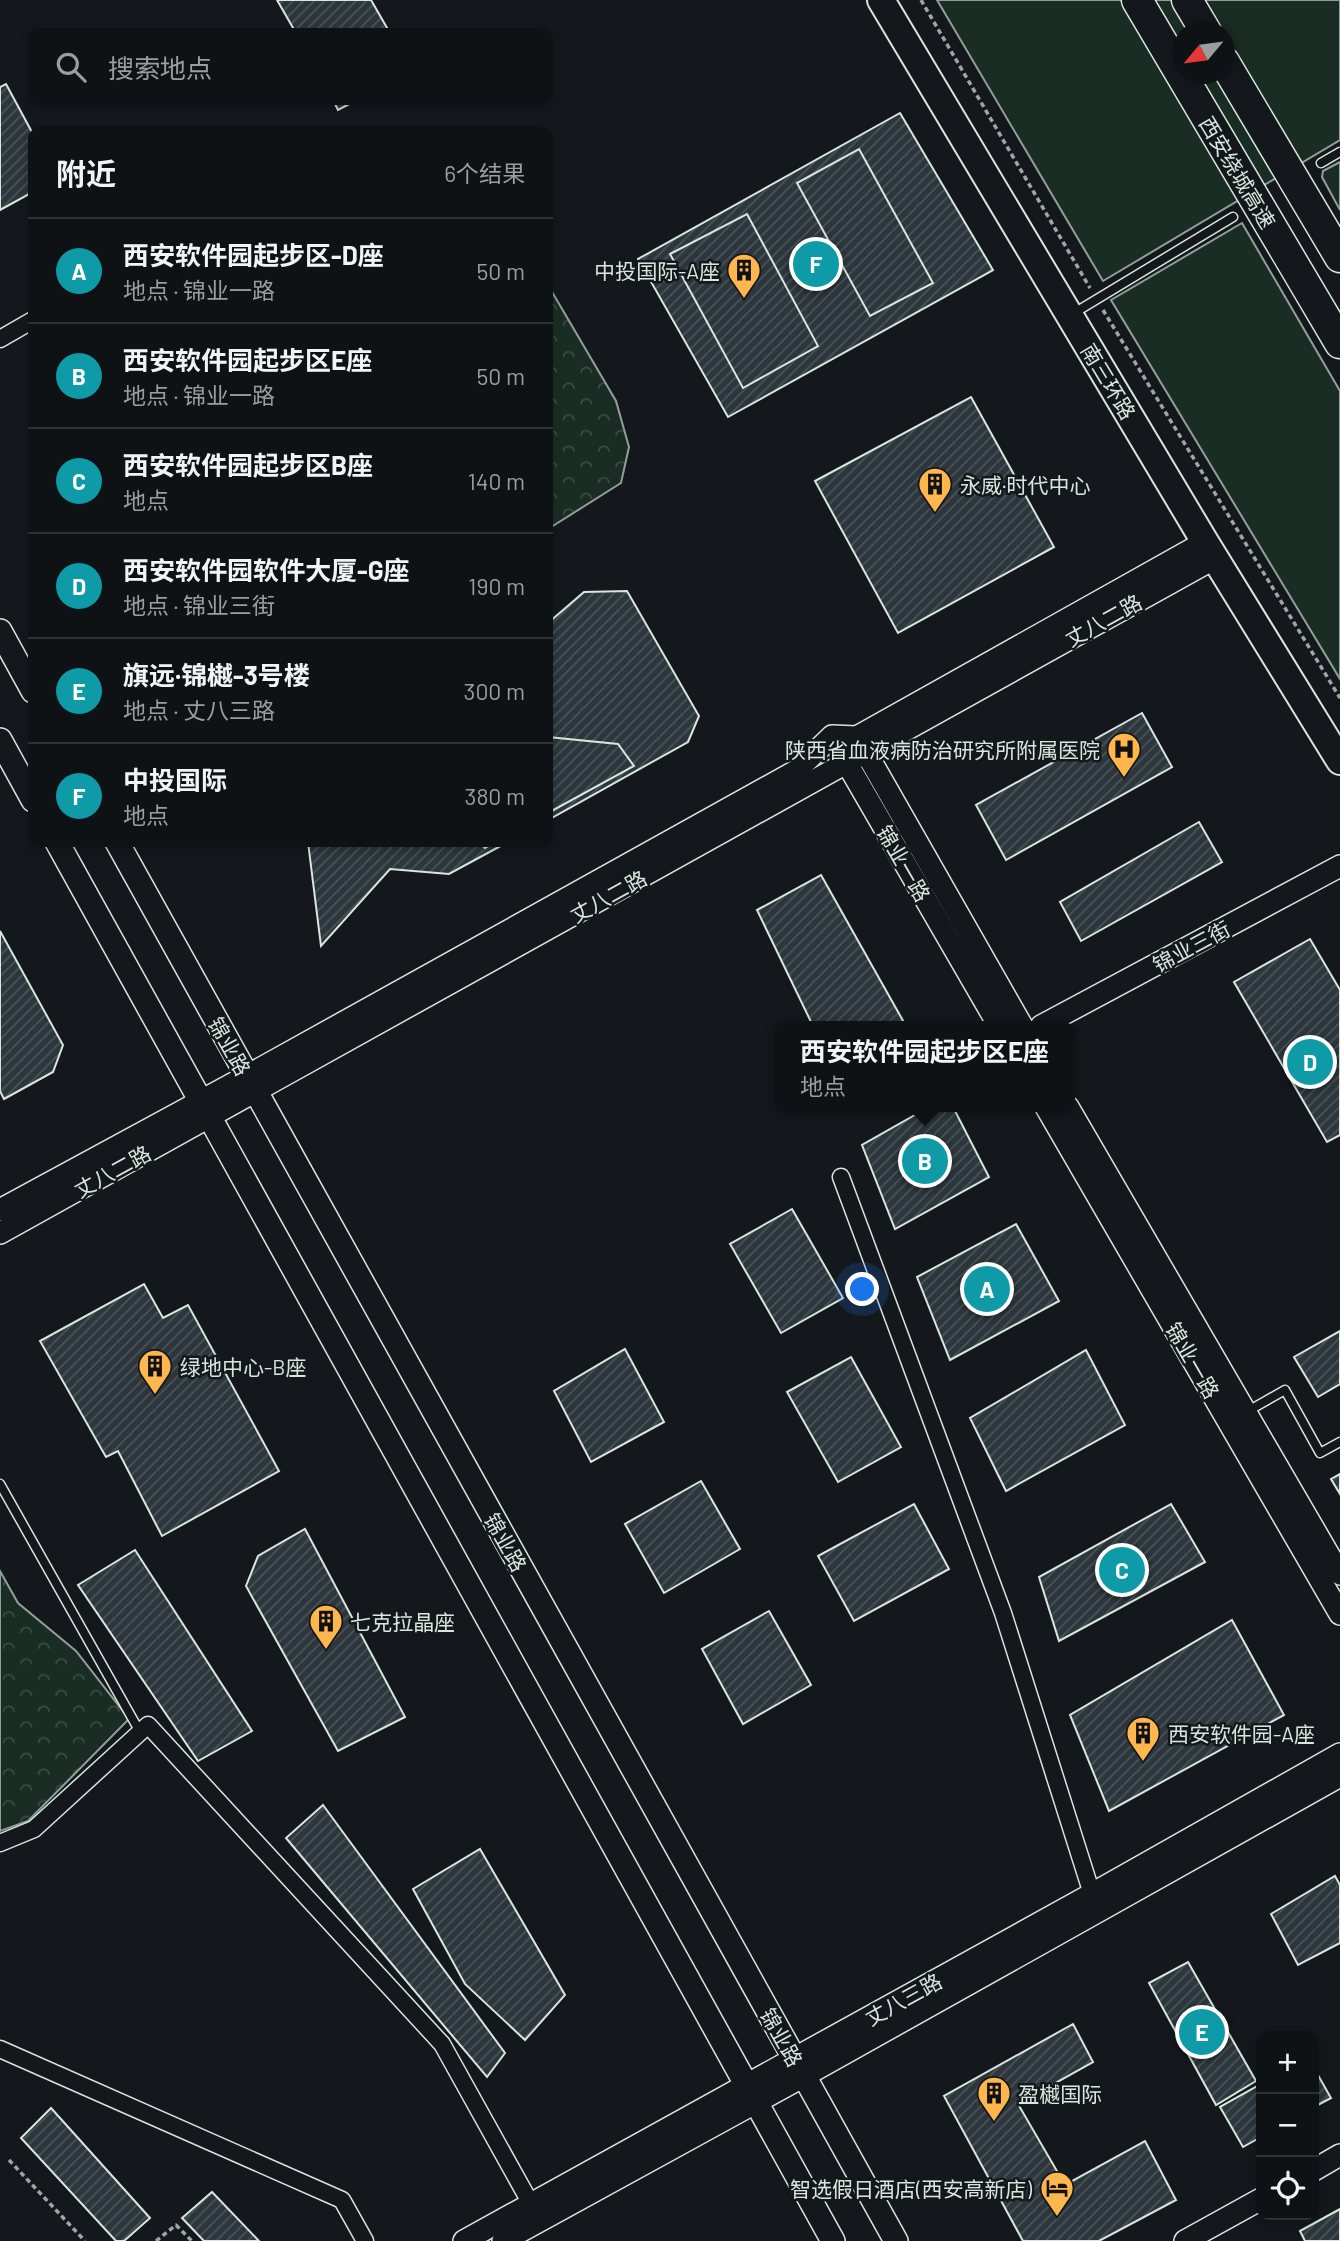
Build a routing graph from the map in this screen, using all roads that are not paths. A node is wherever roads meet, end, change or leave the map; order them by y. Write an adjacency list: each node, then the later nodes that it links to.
1 (881, 0): 10 (highway, 南三环路)
2 (1137, 0): 13 (highway, 西安绕城高速)
3 (1187, 0): 4 (highway)
4 (1199, 21)
5 (1235, 80): 9 (highway, 西安绕城高速)
6 (1340, 152): 7 (lane)
7 (1321, 163)
8 (1233, 217): 10 (lane)
9 (1340, 257)
10 (1069, 316): 14 (highway, 南三环路)
11 (28, 323): 12 (street)
12 (0, 339)
13 (1340, 343)
14 (1210, 550): 19 (street, 丈八二路); 20 (highway, 南三环路)
15 (0, 631): 16 (main road)
16 (28, 682)
17 (832, 736): 19 (street); 21 (street, 锦业一路); 29 (street, 丈八二路)
18 (0, 740): 22 (main road)
19 (862, 745): 21 (street, 丈八二路); 27 (street, 锦业一路)
20 (1340, 761)
21 (846, 764): 26 (street, 锦业一路); 29 (street, 丈八二路)
22 (28, 791)
23 (60, 847): 30 (main road)
24 (120, 847): 29 (main road, 锦业路)
25 (1340, 866): 28 (street, 锦业三街)
26 (996, 1021)
27 (1019, 1021)
28 (1050, 1021)
29 (251, 1084): 30 (street, 丈八二路); 47 (main road, 锦业路)
30 (204, 1109): 34 (street, 丈八二路); 35 (street, 丈八二路); 48 (main road)
31 (1049, 1112): 40 (street, 锦业一路)
32 (1071, 1112): 36 (street, 锦业一路)
33 (841, 1177): 45 (street)
34 (0, 1210)
35 (0, 1233)
36 (1245, 1412): 37 (lane); 39 (street, 锦业一路)
37 (1340, 1442)
38 (0, 1484): 41 (lane)
39 (1340, 1574)
40 (1340, 1614)
41 (140, 1732): 44 (street); 52 (street)
42 (1340, 1754): 45 (street, 丈八三路)
43 (1340, 1776): 47 (street, 丈八三路)
44 (0, 1843)
45 (1092, 1894): 47 (street, 丈八三路)
46 (0, 2049): 53 (street)
47 (799, 2067): 48 (street, 丈八三路); 57 (main road, 锦业路)
48 (752, 2093): 52 (street, 丈八三路); 55 (street, 丈八三路); 56 (main road)
49 (1340, 2155): 50 (street)
50 (1319, 2167)
51 (1256, 2202): 58 (street)
52 (531, 2204): 54 (street, 丈八三路)
53 (365, 2241)
54 (464, 2241)
55 (503, 2241)
56 (834, 2241)
57 (896, 2241)
58 (1185, 2241)

